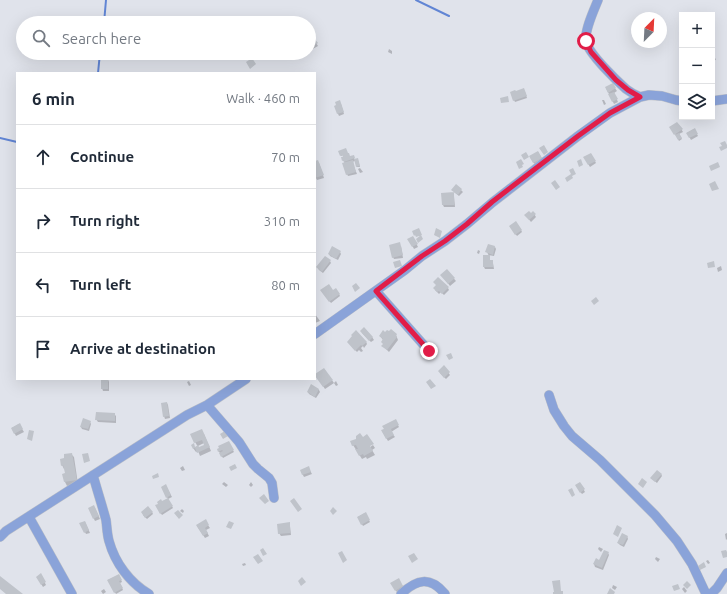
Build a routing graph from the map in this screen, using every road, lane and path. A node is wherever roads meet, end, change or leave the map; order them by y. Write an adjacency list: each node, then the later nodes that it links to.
1 (598, 0): 2 (street)
2 (640, 97): 4 (street); 6 (street)
3 (727, 99): 5 (street)
4 (679, 100)
5 (715, 101)
6 (376, 291): 7 (street); 8 (street)
7 (316, 333)
8 (429, 351)
9 (244, 380): 11 (street)
10 (549, 395): 21 (street)
11 (207, 405): 12 (street); 13 (street)
12 (93, 475): 14 (street); 18 (street)
13 (274, 498)
14 (29, 517): 15 (street); 17 (street)
15 (0, 537)
16 (727, 574): 22 (street)
17 (72, 594)
18 (149, 594)
19 (401, 594): 20 (street)
20 (446, 594)
21 (706, 594)
22 (711, 594)

